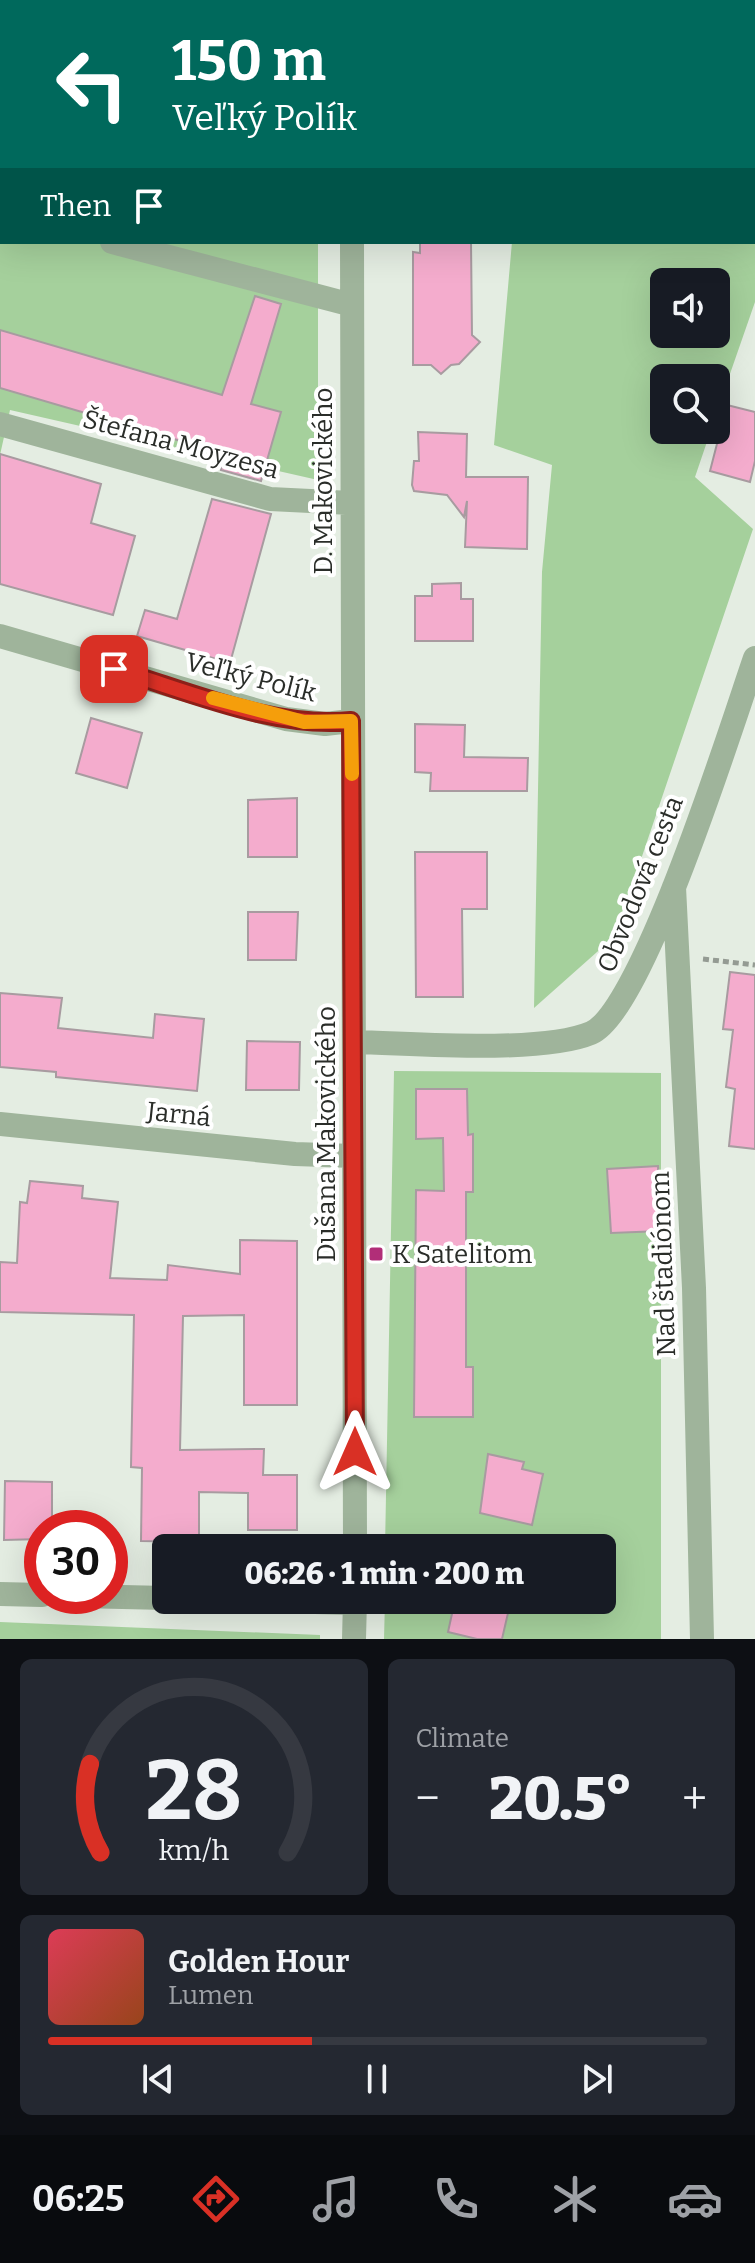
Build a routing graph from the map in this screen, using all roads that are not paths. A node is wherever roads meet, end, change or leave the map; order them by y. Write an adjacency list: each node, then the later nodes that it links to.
1 (120, 244): 3 (street)
2 (352, 244): 3 (street, D. Makovického)
3 (352, 305): 5 (street, D. Makovického)
4 (0, 424): 5 (street, Štefana Moyzesa)
5 (351, 503): 8 (street, D. Makovického)
6 (0, 636): 8 (street, Veľký Polík)
7 (755, 658): 9 (street, Obvodová cesta)
8 (351, 721): 10 (street, Dušana Makovického)
9 (674, 887): 10 (street, Obvodová cesta); 20 (street, Nad štadiónom)
10 (355, 1042): 12 (street, Dušana Makovického)
11 (0, 1124): 12 (street, Jarná)
12 (353, 1156): 13 (street, Dušana Makovického)
13 (355, 1534)
14 (0, 1594): 15 (street)
15 (24, 1595)
16 (128, 1597): 17 (street)
17 (152, 1598)
18 (355, 1614): 19 (street)
19 (354, 1639)
20 (702, 1639)

